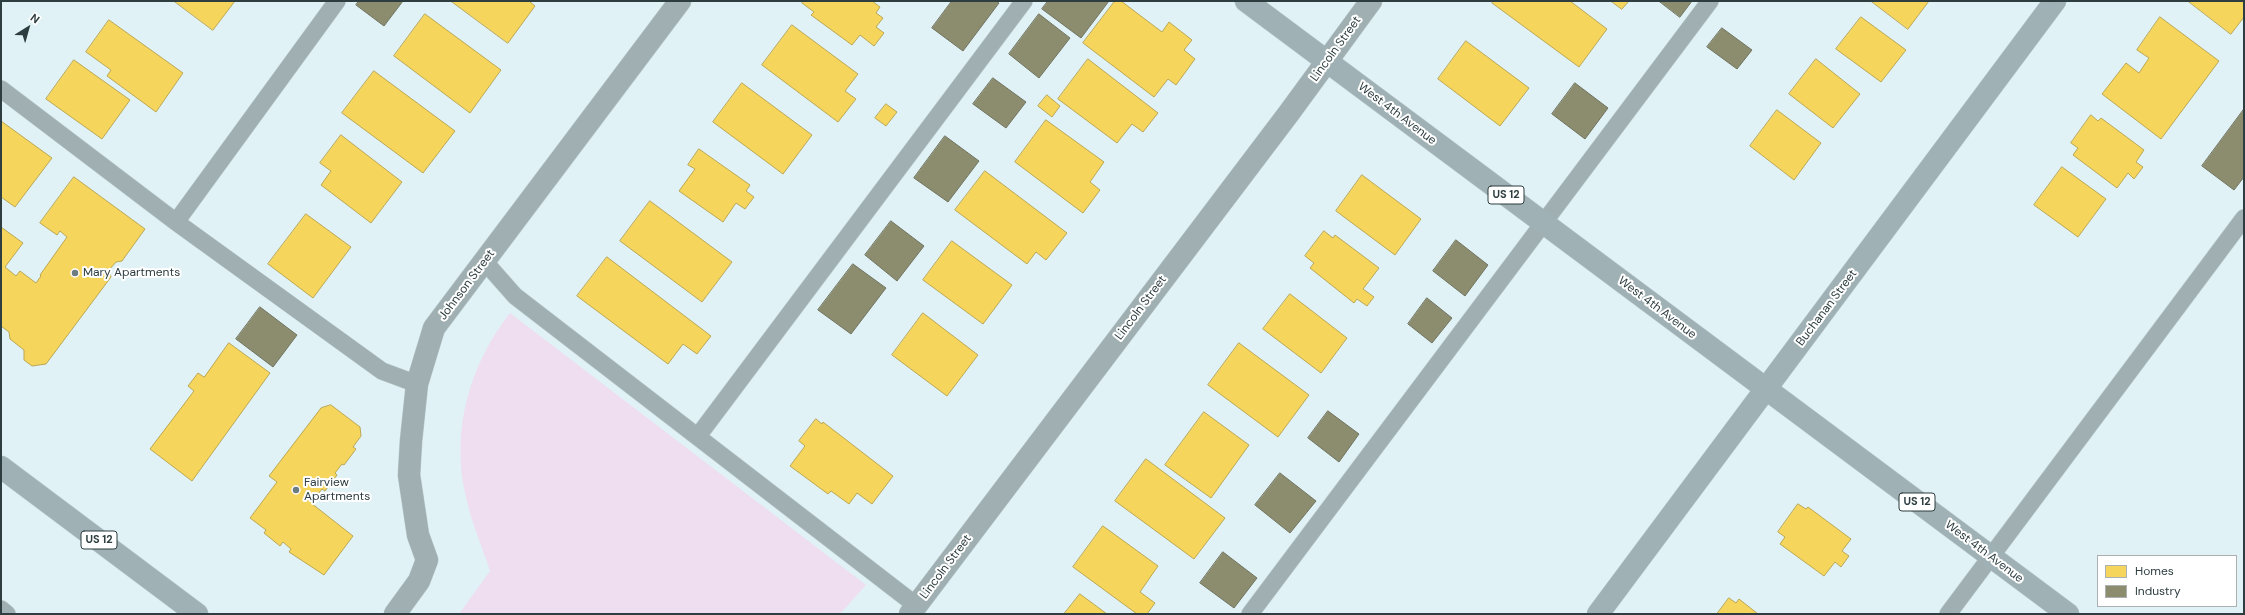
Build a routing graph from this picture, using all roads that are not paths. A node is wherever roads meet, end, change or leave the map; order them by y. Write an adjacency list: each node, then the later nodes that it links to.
1 (337, 1): 11 (lane)
2 (680, 1): 13 (street, Johnson Street)
3 (1024, 1): 16 (lane)
4 (1246, 1): 8 (main road, West 4th Avenue / US 12)
5 (1371, 1): 8 (street, Lincoln Street)
6 (1710, 1): 12 (lane)
7 (2055, 1): 15 (main road, Buchanan Street)
8 (1327, 61): 12 (main road, West 4th Avenue / US 12); 20 (street, Lincoln Street)
9 (1, 89): 11 (lane)
10 (2244, 218): 18 (lane)
11 (176, 222): 14 (lane)
12 (1544, 223): 15 (main road, West 4th Avenue / US 12); 24 (lane)
13 (485, 262): 14 (street, Johnson Street); 16 (lane)
14 (417, 384): 23 (street, Johnson Street)
15 (1766, 390): 18 (main road, West 4th Avenue / US 12); 25 (main road, Buchanan Street)
16 (698, 436): 20 (lane)
17 (1, 467): 21 (main road, US 12)
18 (1991, 557): 26 (lane); 27 (main road, West 4th Avenue / US 12)
19 (1, 610): 22 (lane)
20 (913, 610)
21 (194, 613)
22 (7, 614)
23 (395, 614)
24 (1250, 614)
25 (1598, 614)
26 (1948, 614)
27 (2068, 614)

